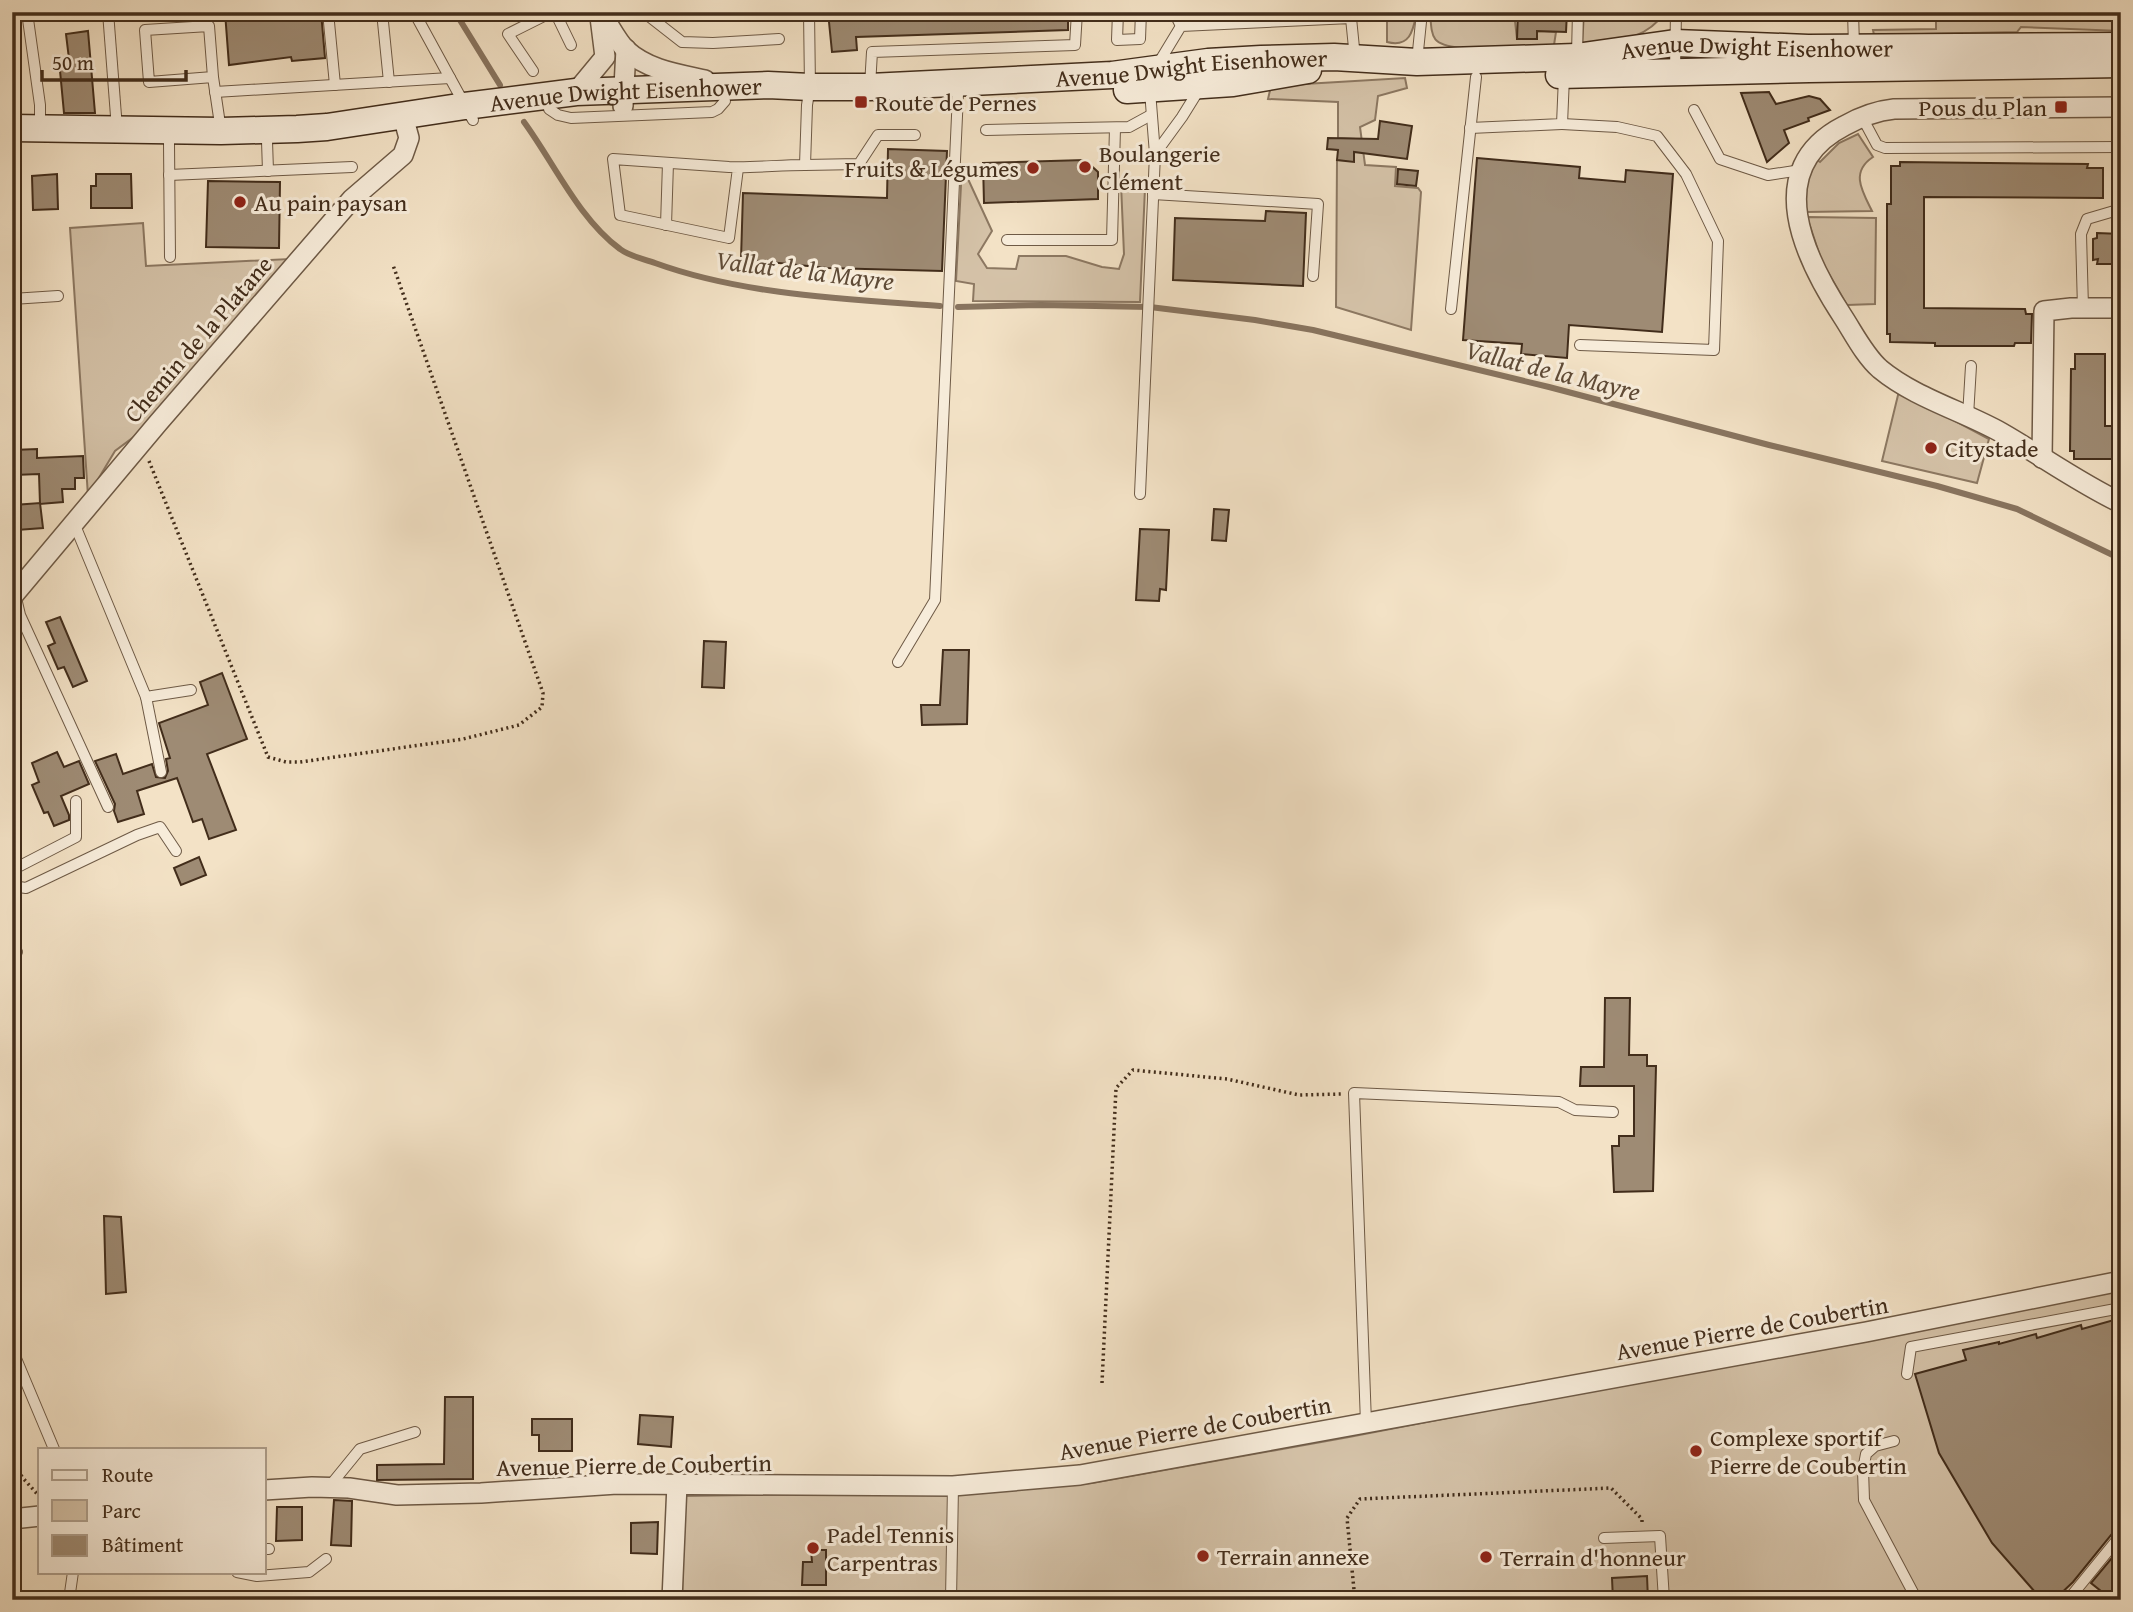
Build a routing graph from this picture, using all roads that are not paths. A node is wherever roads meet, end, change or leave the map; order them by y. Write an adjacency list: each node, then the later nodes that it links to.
1 (27, 12): 58 (lane)
2 (108, 12): 59 (lane)
3 (328, 12): 38 (lane)
4 (382, 12): 37 (lane)
5 (414, 12): 36 (lane)
6 (554, 12): 23 (lane); 32 (lane)
7 (600, 12): 25 (street); 26 (street)
8 (648, 12): 21 (lane)
9 (808, 12): 46 (lane)
10 (1077, 12): 40 (lane)
11 (1118, 12): 12 (lane)
12 (1141, 12)
13 (1174, 12): 20 (lane)
14 (1185, 12): 20 (lane)
15 (1422, 12): 29 (lane)
16 (1578, 12): 31 (lane)
17 (1676, 12): 22 (lane)
18 (1853, 12): 28 (lane)
19 (1351, 15): 20 (lane); 27 (lane)
20 (1181, 26): 41 (lane)
21 (779, 39)
22 (1675, 43): 28 (main road, Avenue Dwight Eisenhower); 31 (main road, Avenue Dwight Eisenhower); 33 (lane)
23 (571, 44)
24 (2121, 46): 28 (main road, Avenue Dwight Eisenhower)
25 (626, 49): 44 (street); 47 (street)
26 (606, 57): 43 (street); 47 (street)
27 (1355, 58): 29 (main road, Avenue Dwight Eisenhower); 41 (main road, Avenue Dwight Eisenhower)
28 (1854, 58): 30 (main road, Avenue Dwight Eisenhower); 33 (main road, Avenue Dwight Eisenhower)
29 (1418, 62): 31 (main road, Avenue Dwight Eisenhower)
30 (2121, 65)
31 (1570, 66): 33 (main road, Avenue Dwight Eisenhower); 35 (main road, Avenue Dwight Eisenhower); 54 (lane)
32 (533, 71)
33 (1675, 72)
34 (213, 77): 34 (lane); 42 (lane)
35 (1476, 77): 39 (main road, Avenue Dwight Eisenhower); 57 (lane)
36 (450, 78): 37 (lane); 51 (lane)
37 (389, 82): 38 (lane)
38 (335, 85): 42 (lane)
39 (1201, 86): 41 (main road, Avenue Dwight Eisenhower); 67 (lane)
40 (870, 87): 41 (main road, Avenue Dwight Eisenhower); 46 (main road, Avenue Dwight Eisenhower)
41 (1151, 91): 45 (main road, Avenue Dwight Eisenhower); 56 (lane); 67 (lane)
42 (215, 92): 61 (lane)
43 (576, 92): 47 (main road, Avenue Dwight Eisenhower); 51 (main road, Avenue Dwight Eisenhower)
44 (732, 93): 46 (main road, Avenue Dwight Eisenhower); 47 (main road, Avenue Dwight Eisenhower); 49 (lane)
45 (958, 94): 46 (main road, Avenue Dwight Eisenhower); 95 (lane)
46 (808, 96): 69 (lane)
47 (623, 99): 49 (main road, Avenue Dwight Eisenhower)
48 (2121, 107): 52 (street)
49 (550, 109): 51 (main road, Avenue Dwight Eisenhower)
50 (1694, 110): 72 (lane)
51 (469, 113): 53 (main road, Avenue Dwight Eisenhower)
52 (1862, 117): 66 (lane); 72 (street)
53 (406, 124): 61 (main road, Avenue Dwight Eisenhower); 64 (main road, Avenue Dwight Eisenhower); 92 (street, Chemin de la Platane)
54 (1562, 124): 57 (lane); 86 (lane)
55 (12, 128): 58 (main road, Avenue Dwight Eisenhower)
56 (1115, 128): 60 (lane); 78 (lane)
57 (1471, 128): 85 (lane)
58 (40, 129): 59 (main road, Avenue Dwight Eisenhower)
59 (117, 130): 61 (main road, Avenue Dwight Eisenhower)
60 (986, 130)
61 (221, 131)
62 (915, 135): 69 (lane)
63 (12, 140): 65 (main road, Avenue Dwight Eisenhower)
64 (267, 141): 65 (main road, Avenue Dwight Eisenhower); 73 (lane)
65 (169, 143): 74 (lane)
66 (2121, 147)
67 (1155, 154): 75 (lane)
68 (668, 163): 71 (lane); 77 (lane); 77 (lane)
69 (805, 165): 71 (lane)
70 (352, 167): 73 (lane)
71 (738, 167): 77 (lane)
72 (1801, 170): 88 (street)
73 (268, 171): 74 (lane)
74 (169, 175): 79 (lane)
75 (1153, 194): 80 (lane); 90 (lane)
76 (2121, 209): 83 (lane)
77 (666, 225)
78 (1007, 240)
79 (170, 257)
80 (1313, 276)
81 (58, 296): 82 (lane)
82 (12, 299)
83 (2083, 308): 84 (street); 89 (street)
84 (2121, 308)
85 (1451, 309)
86 (1580, 345)
87 (1971, 366): 88 (lane)
88 (1968, 417): 89 (street)
89 (2042, 458): 91 (street)
90 (1140, 494)
91 (2121, 503)
92 (74, 523): 94 (street, Chemin de la Platane); 97 (lane)
93 (12, 560): 94 (lane)
94 (14, 595): 100 (lane)
95 (898, 662)
96 (191, 690): 97 (lane)
97 (146, 697): 98 (lane)
98 (161, 772)
99 (76, 801): 102 (lane)
100 (108, 807)
101 (176, 851): 103 (lane)
102 (12, 870)
103 (12, 886)
104 (1613, 1112): 110 (lane)
105 (2121, 1281): 110 (street, Avenue Pierre de Coubertin)
106 (15, 1286): 108 (lane)
107 (2121, 1308): 109 (lane)
108 (12, 1347): 113 (lane)
109 (1907, 1374)
110 (1366, 1423): 115 (street, Avenue Pierre de Coubertin)
111 (415, 1432): 116 (lane)
112 (1894, 1441): 129 (lane)
113 (54, 1448)
114 (677, 1484): 115 (street, Avenue Pierre de Coubertin); 116 (street, Avenue Pierre de Coubertin); 126 (street)
115 (953, 1486): 127 (lane)
116 (329, 1487): 117 (street, Avenue Pierre de Coubertin)
117 (266, 1490)
118 (38, 1516): 119 (street)
119 (12, 1519)
120 (2121, 1535): 130 (lane)
121 (1604, 1538): 128 (lane)
122 (326, 1559): 124 (lane)
123 (73, 1574): 125 (lane)
124 (247, 1574)
125 (69, 1600)
126 (672, 1600)
127 (951, 1600)
128 (1664, 1600)
129 (1917, 1600)
130 (2068, 1600)

